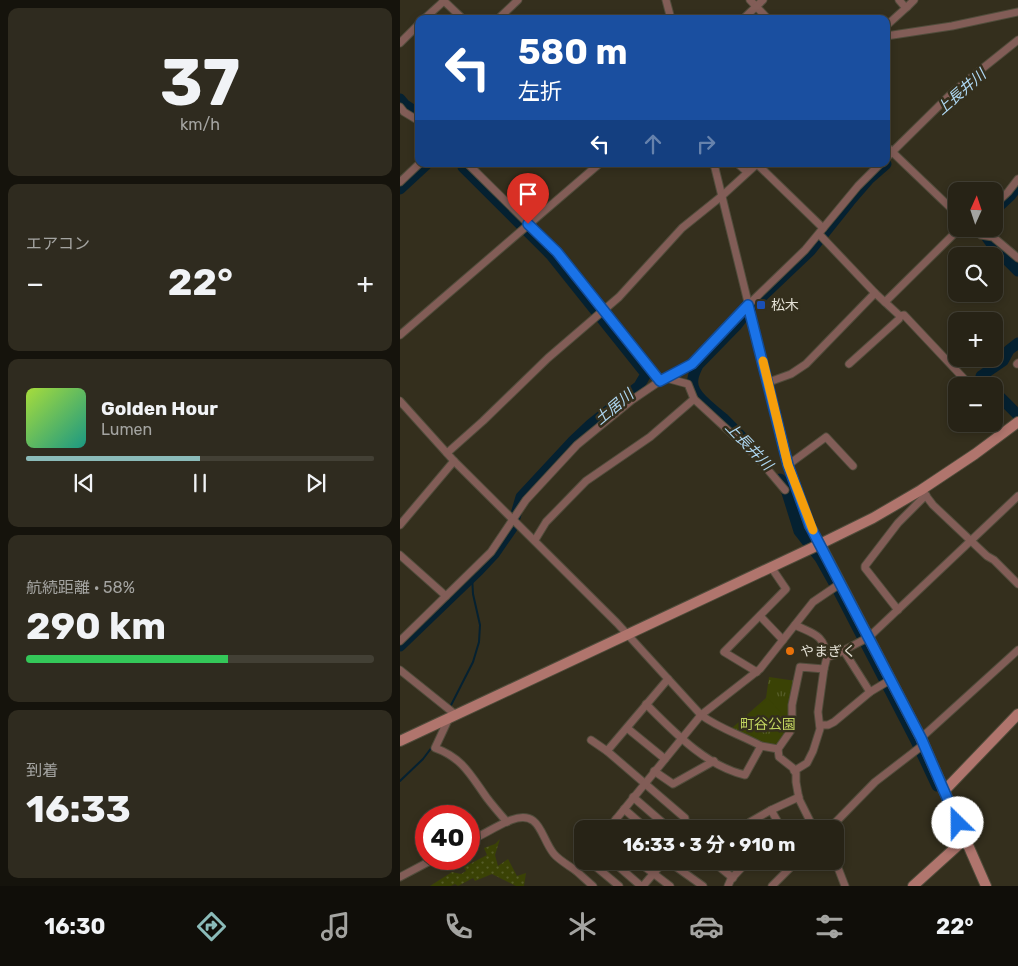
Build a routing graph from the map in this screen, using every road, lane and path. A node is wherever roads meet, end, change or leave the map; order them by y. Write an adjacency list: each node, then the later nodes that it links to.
1 (444, 0): 11 (street); 12 (street)
2 (518, 0): 13 (street)
3 (666, 0): 14 (street)
4 (750, 0): 8 (street)
5 (763, 0): 8 (street)
6 (899, 0): 9 (street)
7 (914, 0): 9 (street)
8 (756, 6): 15 (street); 16 (street)
9 (907, 7): 17 (street)
10 (1018, 12): 19 (street)
11 (428, 15)
12 (459, 15)
13 (502, 15)
14 (670, 15)
15 (747, 15)
16 (764, 15)
17 (890, 22)
18 (415, 28): 21 (street)
19 (890, 35)
20 (1018, 40): 24 (street)
21 (400, 43)
22 (400, 107): 23 (street)
23 (415, 119)
24 (890, 154)
25 (890, 156): 39 (street)
26 (416, 167): 36 (street)
27 (471, 167): 40 (street)
28 (596, 167): 40 (street)
29 (715, 167): 37 (street)
30 (741, 167): 34 (street)
31 (753, 167): 34 (street)
32 (760, 167): 41 (street)
33 (877, 167): 41 (street)
34 (747, 172): 37 (street)
35 (1018, 179): 38 (street)
36 (400, 182)
37 (722, 195): 47 (street); 48 (street)
38 (1003, 197)
39 (948, 206)
40 (528, 224): 48 (street); 50 (street)
41 (821, 231): 45 (street); 47 (street)
42 (950, 238): 46 (street)
43 (994, 238): 44 (street)
44 (1018, 258)
45 (875, 294): 46 (street); 54 (street)
46 (885, 302): 49 (street)
47 (748, 305): 53 (street); 54 (street)
48 (603, 310): 53 (street); 58 (street)
49 (900, 316): 51 (street); 52 (street)
50 (400, 335)
51 (849, 364)
52 (962, 377)
53 (663, 380): 55 (street); 65 (street)
54 (769, 382): 60 (street)
55 (694, 399): 62 (street); 67 (street)
56 (400, 401): 58 (street)
57 (1018, 422): 63 (street)
58 (447, 453): 59 (street)
59 (454, 461): 65 (street); 66 (street)
60 (788, 465): 61 (street); 69 (street)
61 (852, 466)
62 (785, 490)
63 (924, 493): 68 (street); 69 (street); 75 (street)
64 (1018, 496): 68 (street)
65 (512, 518): 67 (street); 74 (street)
66 (400, 525)
67 (535, 540): 78 (street)
68 (972, 542): 73 (street); 75 (street)
69 (820, 544): 71 (street); 72 (street)
70 (400, 556): 74 (street)
71 (771, 567): 76 (street); 78 (street)
72 (841, 583): 77 (street); 79 (street)
73 (1018, 584)
74 (446, 596): 81 (street)
75 (898, 610): 79 (street)
76 (760, 616): 80 (street); 87 (street)
77 (795, 625): 80 (street); 84 (street)
78 (628, 635): 88 (street); 94 (street)
79 (868, 637): 83 (street); 89 (street)
80 (783, 640): 87 (street)
81 (400, 641)
82 (1018, 650): 100 (street)
83 (844, 651): 84 (street); 90 (street)
84 (827, 657): 85 (street)
85 (824, 669): 95 (street); 102 (street)
86 (400, 670): 94 (street)
87 (757, 672): 93 (street)
88 (668, 679): 91 (street); 93 (street)
89 (890, 680): 90 (street); 100 (street)
90 (870, 692): 95 (street)
91 (646, 704): 96 (street); 99 (street)
92 (1018, 714): 109 (street)
93 (701, 715): 99 (street); 101 (street)
94 (452, 716): 97 (street); 122 (street)
95 (820, 725): 106 (street)
96 (627, 728): 103 (street); 104 (street)
97 (400, 740)
98 (591, 740): 103 (street)
99 (681, 740): 104 (street); 105 (street)
100 (922, 742): 109 (street); 121 (street)
101 (761, 746): 102 (street); 105 (street)
102 (778, 749): 106 (street)
103 (607, 751): 108 (street)
104 (665, 759): 107 (street)
105 (714, 761): 107 (street)
106 (794, 770): 111 (street)
107 (654, 771): 108 (street)
108 (644, 783): 110 (street); 117 (street)
109 (945, 790): 124 (street)
110 (633, 797): 112 (street); 116 (street)
111 (799, 798): 113 (street); 120 (street)
112 (624, 809): 114 (street); 115 (street)
113 (771, 810): 118 (street); 119 (street)
114 (616, 819)
115 (637, 820)
116 (660, 820)
117 (685, 820)
118 (754, 820)
119 (777, 820)
120 (810, 820)
121 (838, 820)
122 (507, 822): 123 (street); 126 (street)
123 (480, 836)
124 (965, 839): 148 (street); 149 (street)
125 (415, 869): 138 (street)
126 (574, 869)
127 (575, 870): 140 (street)
128 (600, 870): 141 (street)
129 (623, 870): 142 (street)
130 (648, 870): 137 (street)
131 (656, 870): 137 (street)
132 (680, 870): 144 (street)
133 (723, 870): 139 (street)
134 (740, 870): 139 (street)
135 (788, 870): 146 (street)
136 (839, 870): 147 (street)
137 (653, 874): 142 (street); 143 (street)
138 (400, 877)
139 (733, 878): 145 (street)
140 (593, 886)
141 (619, 886)
142 (642, 886)
143 (670, 886)
144 (703, 886)
145 (728, 886)
146 (772, 886)
147 (845, 886)
148 (913, 886)
149 (986, 886)

